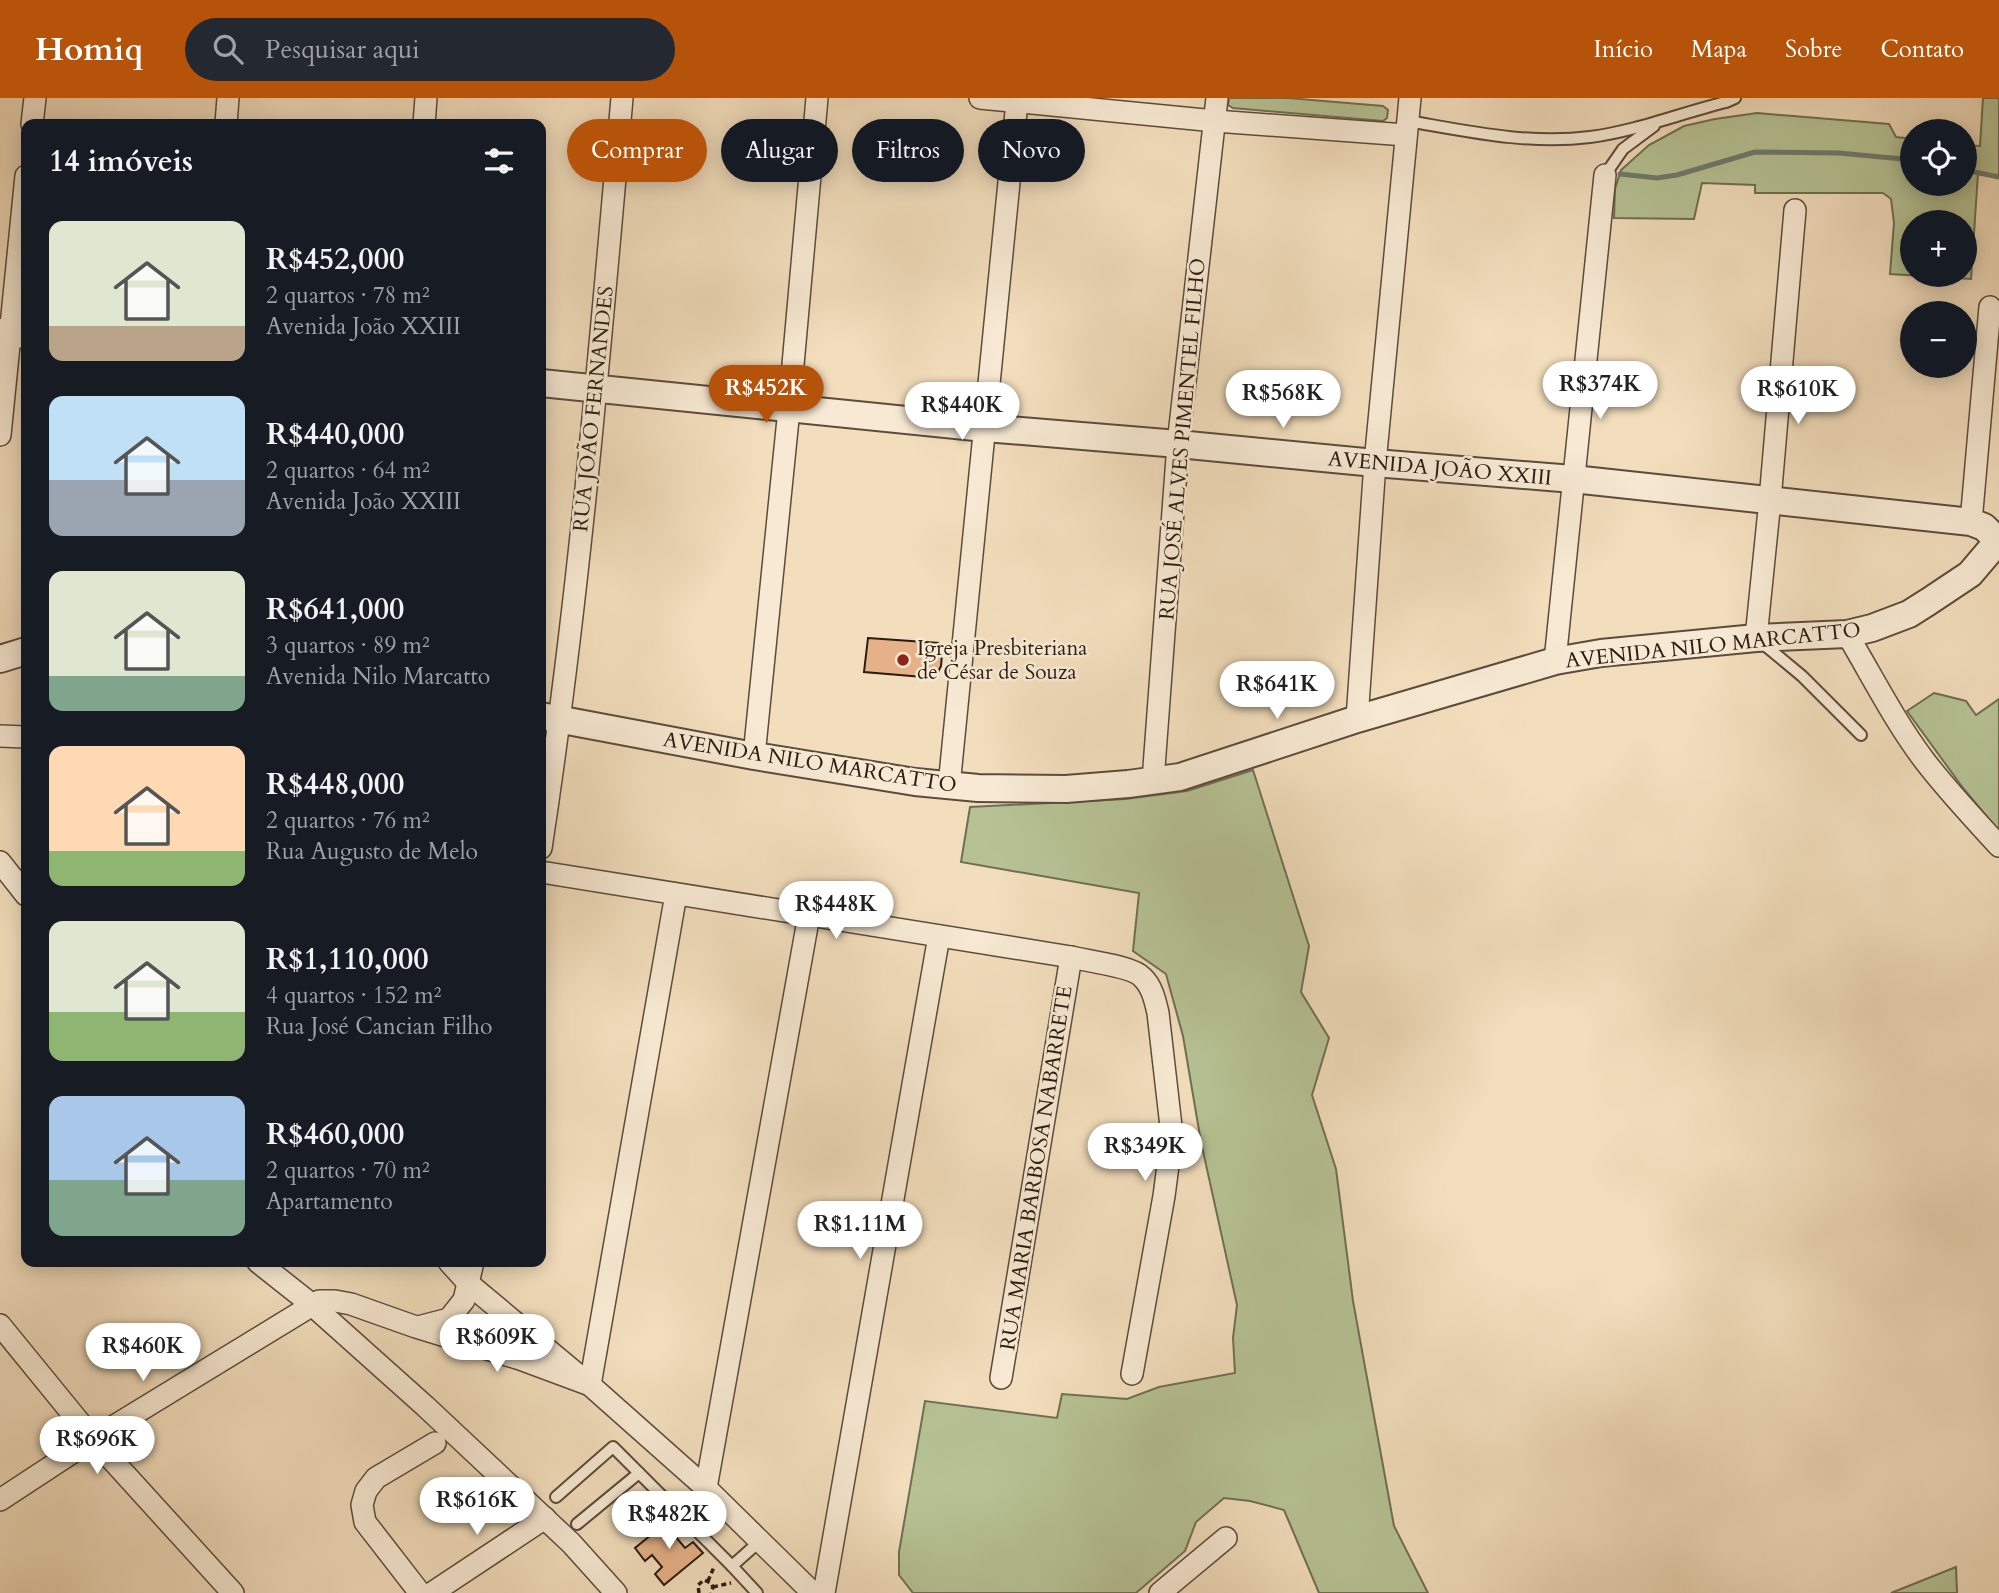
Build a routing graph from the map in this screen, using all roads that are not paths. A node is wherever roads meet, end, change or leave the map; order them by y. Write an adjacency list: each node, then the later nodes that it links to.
1 (35, 98): 11 (street)
2 (228, 98): 12 (street)
3 (426, 98): 13 (street)
4 (622, 98): 23 (street, RUA JOÃO FERNANDES)
5 (817, 98): 24 (street)
6 (979, 98): 10 (street)
7 (1217, 98): 14 (street, RUA JOSÉ ALVES PIMENTEL FILHO)
8 (1410, 98): 16 (street)
9 (1735, 98): 15 (lane)
10 (1017, 102): 14 (street); 25 (street)
11 (33, 119)
12 (226, 119)
13 (424, 119)
14 (1215, 121): 16 (street); 27 (street, RUA JOSÉ ALVES PIMENTEL FILHO)
15 (1660, 121): 16 (lane); 17 (lane)
16 (1407, 128): 28 (street)
17 (1605, 175): 29 (street)
18 (1795, 209): 30 (street)
19 (21, 232): 21 (street)
20 (1990, 307): 31 (street)
21 (12, 333): 26 (street)
22 (546, 384): 23 (street, AVENIDA JOÃO XXIII)
23 (597, 389): 24 (street, AVENIDA JOÃO XXIII); 38 (street, RUA JOÃO FERNANDES)
24 (789, 409): 25 (street, AVENIDA JOÃO XXIII); 43 (street)
25 (985, 428): 27 (street, AVENIDA JOÃO XXIII); 46 (street)
26 (0, 435)
27 (1178, 444): 28 (street, AVENIDA JOÃO XXIII); 44 (street, RUA JOSÉ ALVES PIMENTEL FILHO)
28 (1374, 463): 29 (street, AVENIDA JOÃO XXIII); 39 (street)
29 (1573, 479): 30 (street, AVENIDA JOÃO XXIII); 37 (street)
30 (1770, 500): 31 (street, AVENIDA JOÃO XXIII); 34 (street)
31 (1971, 522): 32 (street, AVENIDA JOÃO XXIII)
32 (1998, 541): 33 (street, AVENIDA NILO MARCATTO)
33 (1847, 634): 34 (street, AVENIDA NILO MARCATTO); 47 (street)
34 (1756, 638): 37 (street, AVENIDA NILO MARCATTO); 40 (lane)
35 (21, 653): 36 (street)
36 (0, 659)
37 (1555, 662): 39 (street, AVENIDA NILO MARCATTO)
38 (551, 718): 43 (street, AVENIDA NILO MARCATTO); 45 (street, RUA JOÃO FERNANDES)
39 (1357, 719): 44 (street, AVENIDA NILO MARCATTO)
40 (1861, 735)
41 (0, 736): 42 (street)
42 (21, 737)
43 (754, 756): 46 (street, AVENIDA NILO MARCATTO)
44 (1153, 781): 46 (street, AVENIDA NILO MARCATTO)
45 (546, 783)
46 (949, 786)
47 (1999, 846)
48 (0, 862): 50 (street)
49 (546, 873): 51 (street)
50 (21, 889)
51 (676, 894): 52 (street); 66 (street)
52 (809, 915): 53 (street); 70 (street)
53 (939, 936): 54 (street); 84 (street)
54 (1070, 957): 64 (street); 65 (street, RUA MARIA BARBOSA NABARRETE)
55 (264, 1267): 59 (street)
56 (454, 1267): 58 (street)
57 (472, 1267): 58 (street)
58 (469, 1284): 60 (street); 66 (street)
59 (311, 1304): 62 (street); 67 (street); 73 (street)
60 (449, 1319): 62 (street); 63 (street)
61 (0, 1325): 67 (street)
62 (416, 1327): 63 (street)
63 (459, 1340): 66 (street)
64 (1132, 1374)
65 (1001, 1378)
66 (590, 1385): 70 (street)
67 (93, 1439): 72 (street); 78 (street)
68 (435, 1443): 79 (street)
69 (639, 1473): 71 (lane); 74 (lane); 77 (lane)
70 (706, 1488): 76 (street)
71 (556, 1497)
72 (0, 1500)
73 (545, 1518): 80 (street); 81 (street)
74 (577, 1524)
75 (1226, 1538): 85 (street)
76 (760, 1541): 77 (lane); 83 (street)
77 (732, 1566): 82 (lane)
78 (233, 1593)
79 (420, 1593)
80 (432, 1593)
81 (616, 1593)
82 (757, 1593)
83 (813, 1593)
84 (824, 1593)
85 (1160, 1593)

